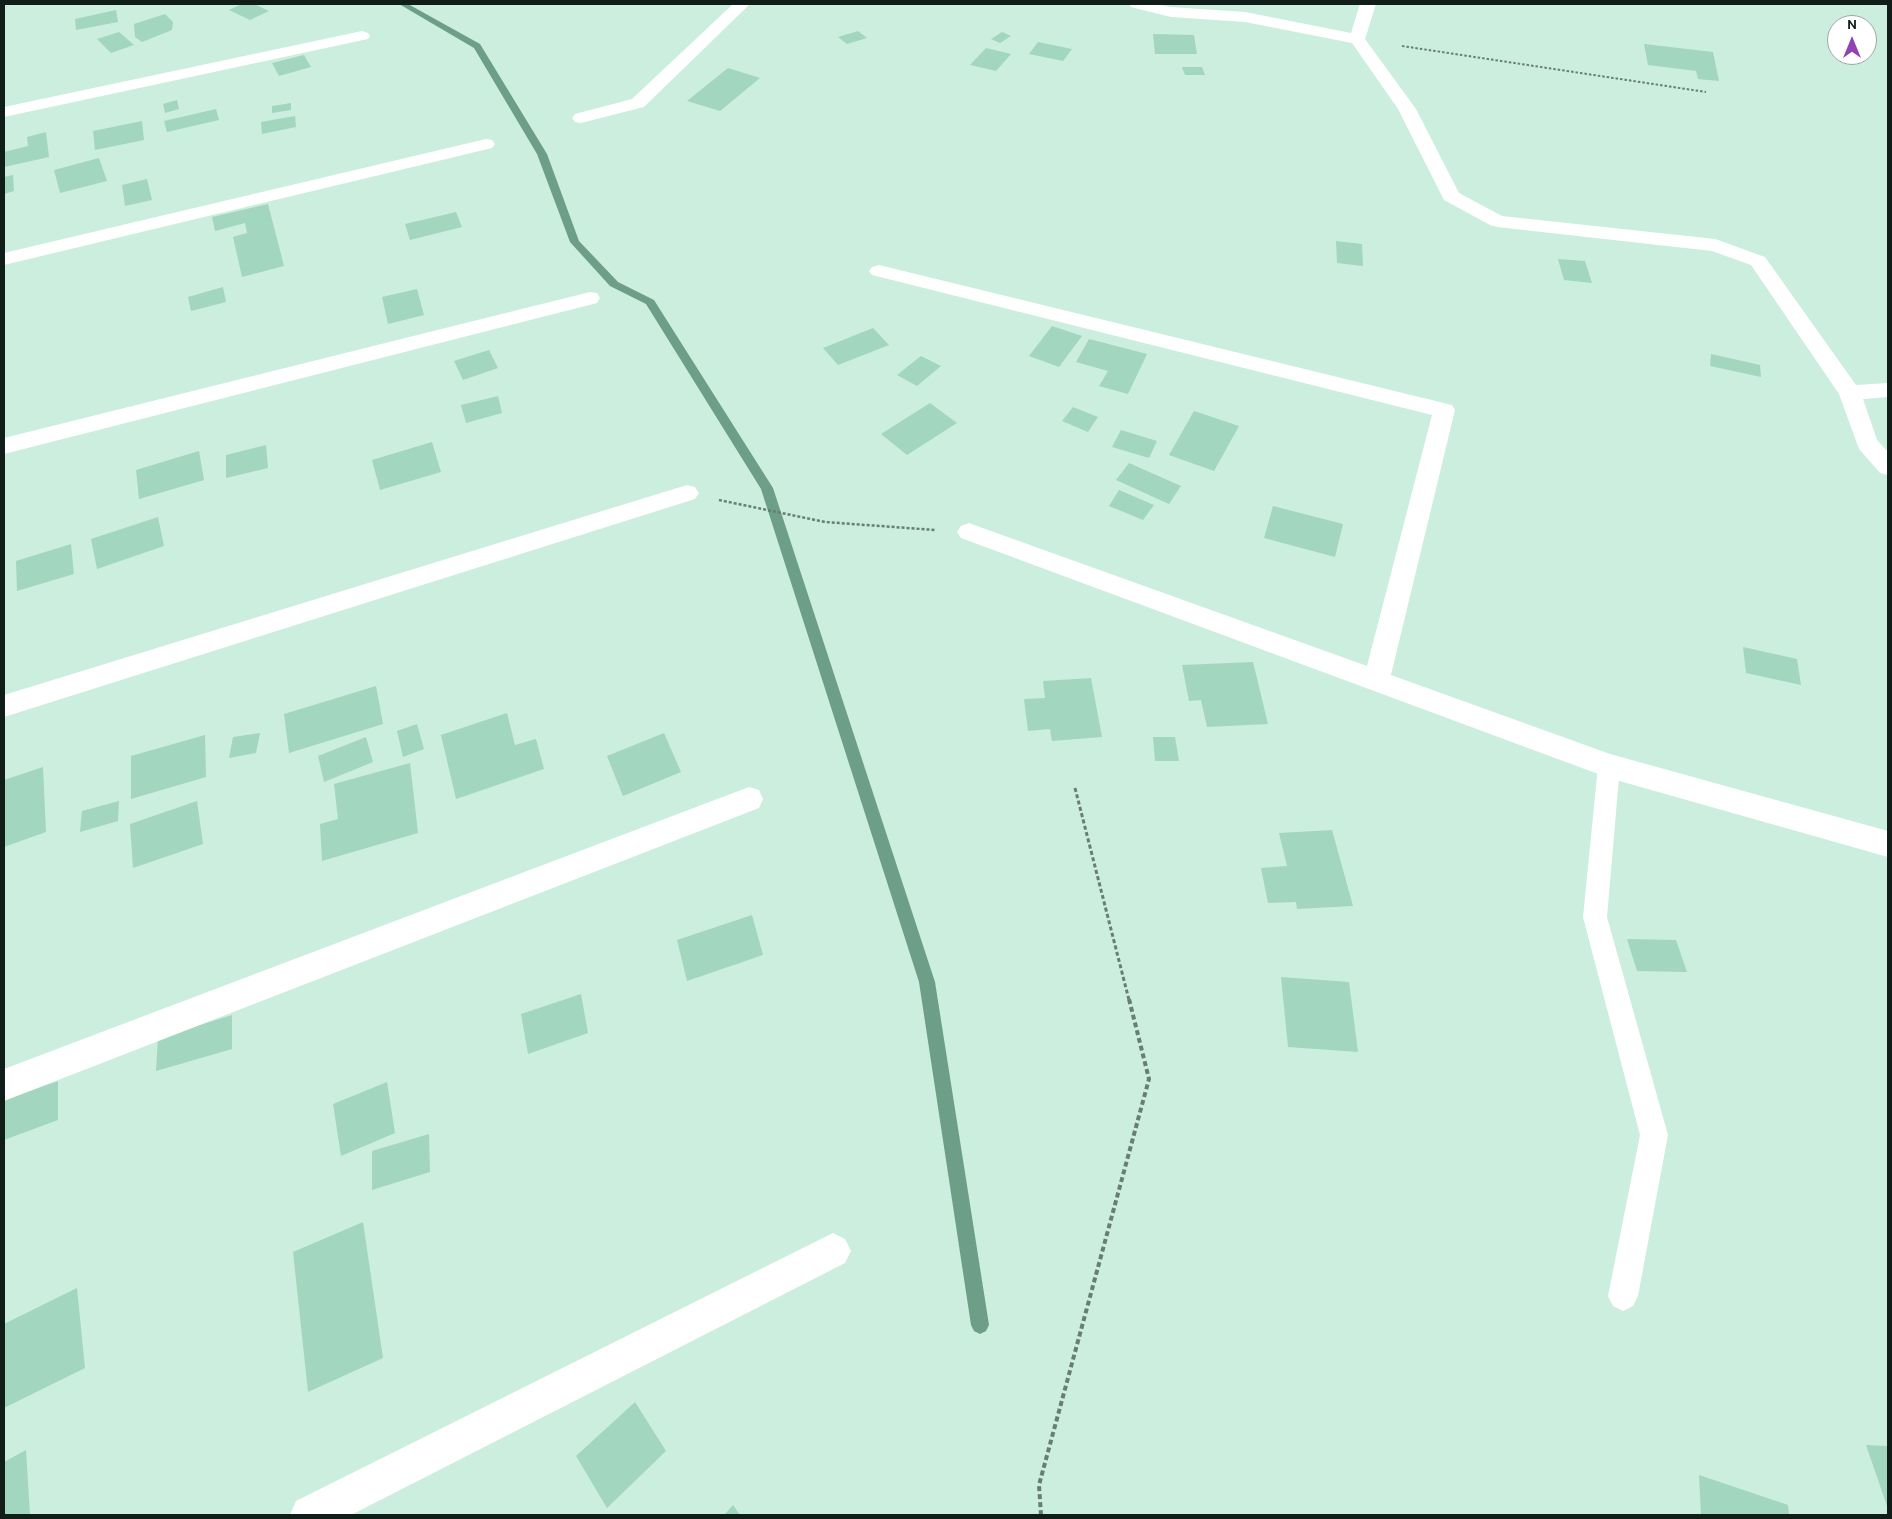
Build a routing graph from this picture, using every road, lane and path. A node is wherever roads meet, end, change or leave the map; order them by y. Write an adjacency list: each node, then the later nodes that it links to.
1 (742, 4): 8 (street)
2 (1137, 4): 5 (street)
3 (1368, 4): 5 (street)
4 (362, 36): 7 (street)
5 (1357, 39): 6 (path); 14 (street)
6 (1706, 92)
7 (4, 112)
8 (581, 118)
9 (486, 144): 10 (street)
10 (4, 259)
11 (879, 271): 19 (street)
12 (590, 298): 15 (street)
13 (1888, 390): 14 (street)
14 (1850, 393): 16 (street)
15 (4, 446)
16 (1888, 466)
17 (687, 493): 18 (path); 20 (street)
18 (969, 532): 19 (street)
19 (1376, 681): 21 (street)
20 (4, 706)
21 (1609, 766): 24 (street); 27 (lane)
22 (1075, 788): 29 (path)
23 (749, 799): 25 (street)
24 (1888, 844)
25 (4, 1085)
26 (833, 1251): 28 (street)
27 (1623, 1296)
28 (310, 1515)
29 (1041, 1515)

